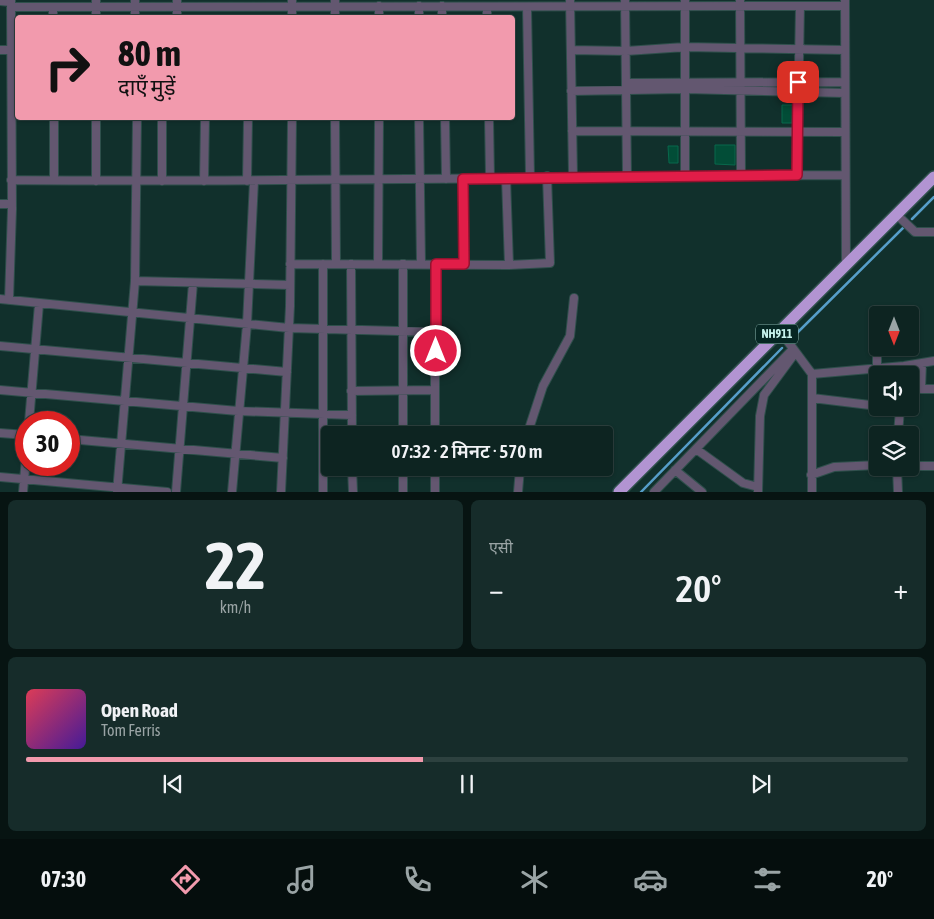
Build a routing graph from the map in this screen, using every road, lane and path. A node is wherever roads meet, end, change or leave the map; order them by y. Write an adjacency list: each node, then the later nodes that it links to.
1 (0, 1): 2 (street)
2 (11, 3): 23 (street); 30 (street)
3 (68, 3): 4 (street); 23 (street)
4 (96, 3): 5 (street)
5 (135, 3): 6 (street)
6 (177, 3): 7 (street)
7 (216, 3): 8 (street)
8 (258, 3): 9 (street)
9 (292, 3): 10 (street)
10 (335, 3): 16 (street)
11 (453, 3): 18 (street); 22 (street)
12 (570, 3): 19 (street); 20 (street); 31 (street)
13 (685, 3): 14 (street); 20 (street); 26 (street)
14 (740, 3): 21 (street); 27 (street)
15 (845, 3): 21 (street); 32 (street)
16 (374, 4): 17 (street)
17 (414, 4): 22 (street)
18 (489, 4): 19 (street)
19 (528, 4): 66 (street)
20 (625, 4): 33 (street)
21 (797, 4): 28 (street)
22 (442, 6): 25 (street)
23 (53, 7): 24 (street)
24 (54, 15)
25 (442, 15)
26 (685, 47): 27 (street); 33 (street); 36 (street)
27 (740, 47): 28 (street); 37 (street)
28 (798, 48): 32 (street); 38 (street)
29 (0, 50): 30 (street)
30 (11, 50): 72 (street)
31 (571, 50): 33 (street); 39 (street)
32 (845, 50): 34 (street)
33 (626, 51): 35 (street)
34 (845, 82): 38 (street); 40 (street)
35 (626, 86): 36 (street); 39 (street); 54 (street)
36 (685, 86): 37 (street); 55 (street)
37 (741, 86): 38 (street); 56 (street)
38 (798, 87): 40 (street); 57 (street)
39 (571, 91): 53 (street)
40 (845, 93): 58 (street)
41 (54, 120): 73 (street)
42 (96, 120): 74 (street)
43 (136, 120): 77 (street)
44 (162, 120): 78 (street)
45 (205, 120): 79 (street)
46 (248, 120): 80 (street)
47 (292, 120): 81 (street)
48 (335, 120): 82 (street)
49 (379, 120): 75 (street)
50 (419, 120): 76 (street)
51 (445, 120): 70 (street)
52 (489, 120): 68 (street)
53 (572, 131): 54 (street); 64 (street)
54 (626, 131): 55 (street); 65 (street)
55 (685, 131): 56 (street); 59 (street)
56 (741, 132): 57 (street); 60 (street)
57 (798, 132): 58 (street); 61 (street)
58 (845, 132): 62 (street)
59 (685, 175): 60 (street); 65 (street)
60 (742, 175): 61 (street)
61 (797, 175): 62 (street)
62 (845, 175): 97 (street)
63 (547, 176): 64 (street); 66 (street); 96 (street)
64 (573, 176): 65 (street)
65 (627, 176)
66 (530, 177): 69 (street)
67 (934, 177): 85 (highway, NH911)
68 (490, 178): 69 (street); 71 (street)
69 (506, 178): 96 (street)
70 (446, 179): 71 (street); 76 (street)
71 (463, 179): 95 (street)
72 (12, 180): 73 (street); 84 (street)
73 (54, 180): 74 (street)
74 (96, 180): 77 (street)
75 (379, 180): 76 (street); 82 (street); 91 (street)
76 (420, 180): 93 (street)
77 (137, 181): 78 (street); 98 (street)
78 (162, 181): 79 (street)
79 (204, 181): 80 (street)
80 (251, 181): 81 (street); 100 (street)
81 (291, 181): 82 (street); 87 (street)
82 (336, 181): 89 (street)
83 (0, 204): 84 (street)
84 (12, 204): 104 (street)
85 (896, 215): 86 (street); 97 (highway, NH911)
86 (934, 232)
87 (290, 264): 88 (street); 101 (street)
88 (323, 264): 89 (street); 110 (street)
89 (336, 264): 90 (street)
90 (351, 264): 91 (street); 111 (street)
91 (378, 264): 92 (street)
92 (403, 264): 93 (street); 112 (street)
93 (420, 264): 94 (street)
94 (436, 264): 95 (street); 114 (street)
95 (464, 264): 96 (street)
96 (509, 265)
97 (846, 266): 113 (highway, NH911)
98 (135, 280): 99 (street); 106 (street)
99 (193, 282): 100 (street); 107 (street)
100 (249, 284): 101 (street); 108 (street)
101 (290, 285): 109 (street)
102 (574, 298): 145 (street)
103 (0, 299): 104 (street)
104 (10, 300): 105 (street)
105 (39, 304): 106 (street); 116 (street)
106 (133, 314): 107 (street); 118 (street)
107 (190, 319): 108 (street); 120 (street)
108 (247, 324): 109 (street); 123 (street)
109 (289, 328): 110 (street); 125 (street)
110 (322, 329): 111 (street); 140 (street)
111 (351, 330): 112 (street); 130 (street)
112 (403, 330): 114 (street); 131 (street)
113 (780, 331): 117 (street); 179 (highway, NH911)
114 (436, 332): 129 (street)
115 (0, 346): 116 (street)
116 (35, 349): 118 (street); 132 (street)
117 (794, 351): 126 (street); 151 (street); 168 (street)
118 (129, 356): 120 (street); 134 (street)
119 (934, 361): 121 (street)
120 (187, 363): 123 (street); 136 (street)
121 (922, 363): 122 (street); 127 (street)
122 (904, 366)
123 (243, 369): 125 (street); 137 (street)
124 (869, 370): 126 (street)
125 (288, 372): 139 (street)
126 (812, 374): 133 (street)
127 (934, 389)
128 (0, 390): 132 (street)
129 (436, 390): 131 (street); 144 (street)
130 (351, 391): 131 (street); 141 (street)
131 (403, 391): 143 (street)
132 (32, 393): 134 (street); 138 (street)
133 (812, 398): 135 (street); 158 (street)
134 (125, 401): 136 (street); 149 (street)
135 (869, 405)
136 (183, 406): 137 (street); 150 (street)
137 (238, 410): 139 (street); 152 (street)
138 (30, 411)
139 (286, 413): 140 (street); 153 (street)
140 (322, 414): 141 (street); 174 (street)
141 (352, 415): 142 (street)
142 (352, 426)
143 (403, 426)
144 (436, 426)
145 (530, 426)
146 (0, 433): 147 (street)
147 (15, 434)
148 (80, 440): 149 (street)
149 (122, 443): 150 (street); 167 (street)
150 (180, 449): 152 (street); 171 (street)
151 (696, 449): 157 (street); 168 (street)
152 (235, 455): 153 (street); 172 (street)
153 (283, 458): 173 (street)
154 (869, 465): 158 (street)
155 (919, 466): 156 (street)
156 (934, 466)
157 (676, 470): 180 (street); 181 (street)
158 (811, 475): 182 (street)
159 (24, 476): 166 (street)
160 (352, 476): 175 (street)
161 (403, 476): 176 (street)
162 (436, 476): 177 (street)
163 (519, 476): 178 (street)
164 (897, 476): 183 (street)
165 (0, 477): 166 (street)
166 (24, 480): 167 (street); 169 (street)
167 (118, 489): 170 (street)
168 (758, 489)
169 (23, 492)
170 (167, 492)
171 (176, 492)
172 (232, 492)
173 (281, 492)
174 (322, 492)
175 (353, 492)
176 (403, 492)
177 (436, 492)
178 (518, 492)
179 (620, 492)
180 (654, 492)
181 (702, 492)
182 (812, 492)
183 (898, 492)

